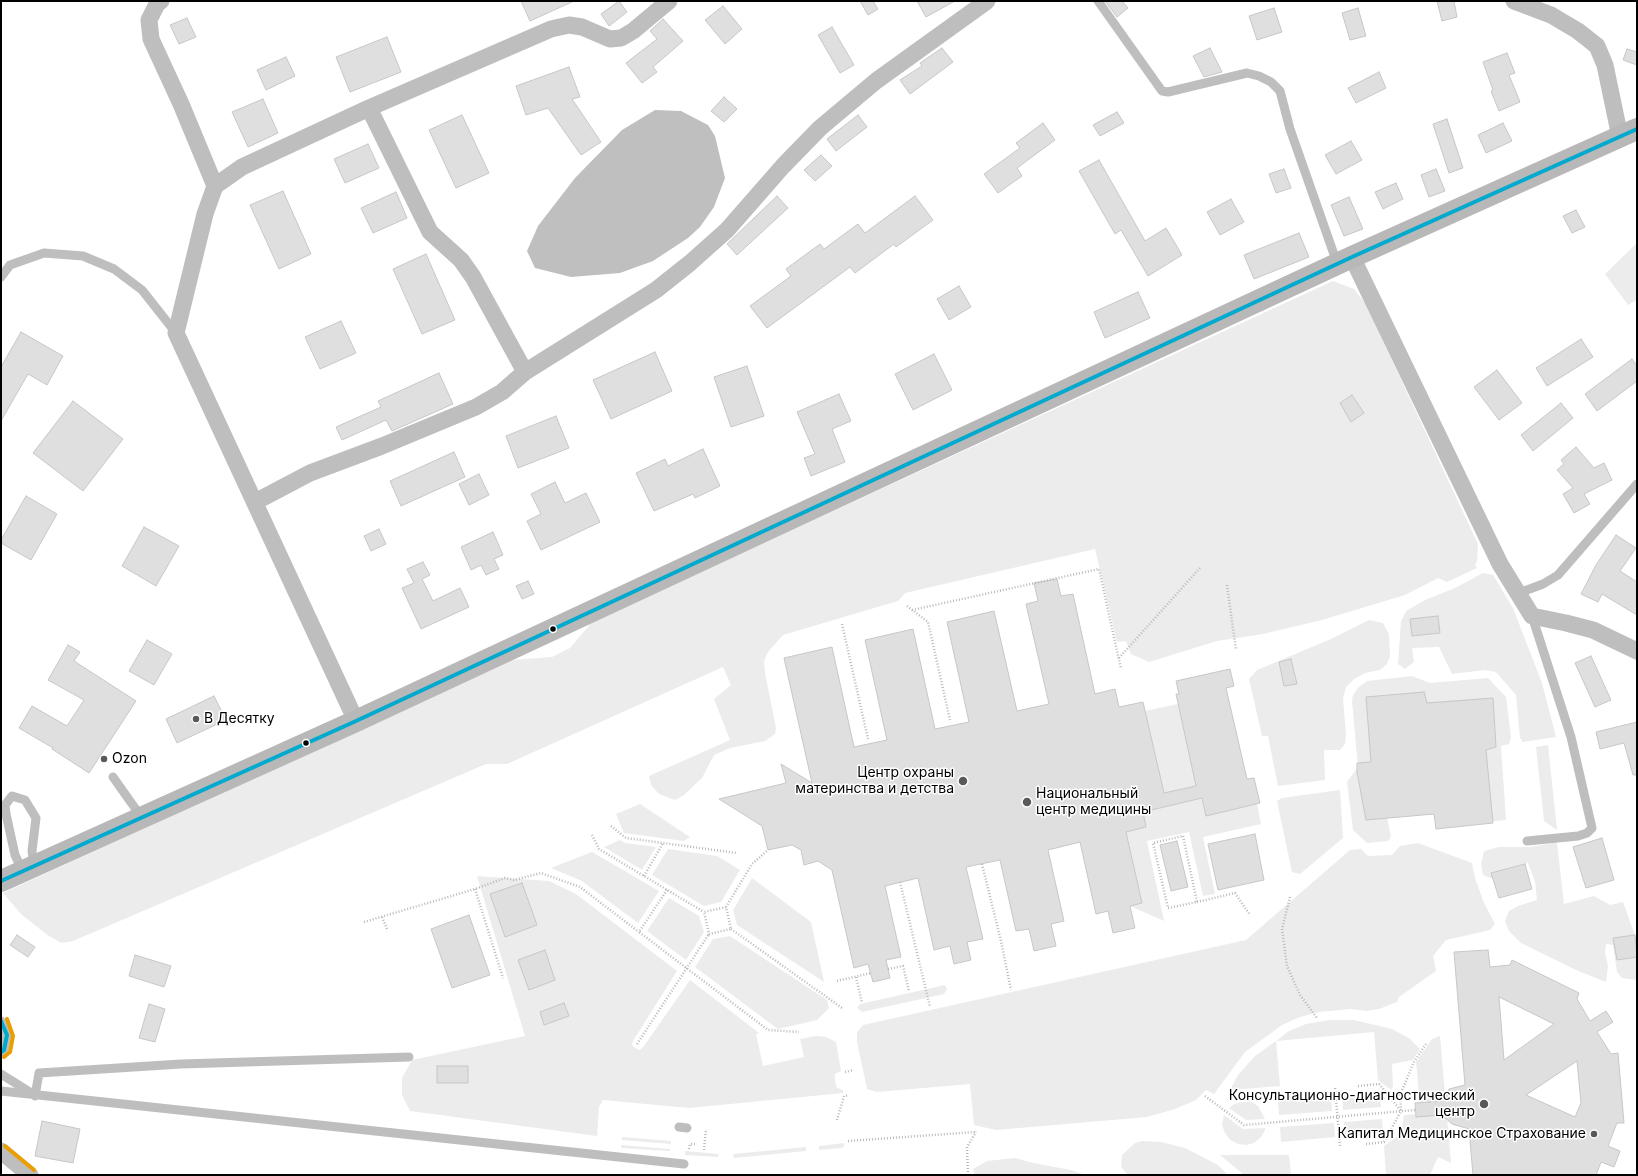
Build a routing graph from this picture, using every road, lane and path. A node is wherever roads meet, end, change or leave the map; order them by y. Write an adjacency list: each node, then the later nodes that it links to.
1 (161, 1): 8 (street)
2 (669, 1): 6 (street)
3 (987, 1): 12 (street)
4 (1098, 1): 9 (lane)
5 (1514, 1): 7 (street)
6 (369, 108): 8 (street); 12 (street)
7 (1628, 133): 9 (main road)
8 (215, 186): 11 (street)
9 (1344, 260): 17 (street); 27 (main road)
10 (1, 277): 11 (lane)
11 (176, 333): 14 (street)
12 (525, 372): 14 (street)
13 (1637, 484): 17 (lane)
14 (255, 502): 27 (street)
15 (1200, 568): 24 (path)
16 (1227, 585): 22 (path)
17 (1519, 593): 20 (street)
18 (907, 606): 19 (path)
19 (912, 610): 24 (path); 26 (path)
20 (1532, 616): 23 (street); 34 (lane)
21 (842, 624): 28 (path)
22 (1236, 650)
23 (1637, 651)
24 (1118, 659): 25 (path)
25 (1121, 669)
26 (950, 720)
27 (356, 721): 31 (main road)
28 (868, 739)
29 (113, 777): 31 (lane)
30 (3, 814): 39 (lane); 39 (lane)
31 (142, 818): 39 (main road)
32 (611, 826): 35 (path)
33 (592, 835): 40 (path)
34 (1527, 841)
35 (663, 843): 37 (path); 40 (path)
36 (768, 850): 47 (path)
37 (737, 853)
38 (982, 864): 62 (path)
39 (28, 869): 41 (main road)
40 (644, 876): 44 (path)
41 (1, 881)
42 (900, 882): 65 (path)
43 (475, 889): 50 (path); 54 (path); 60 (path)
44 (667, 890): 48 (path); 54 (path)
45 (1290, 897): 67 (path)
46 (1197, 902): 46 (path); 49 (path)
47 (726, 907): 48 (path); 53 (path)
48 (704, 912): 55 (path)
49 (1250, 915)
50 (382, 917): 51 (path); 52 (path)
51 (364, 922)
52 (387, 929)
53 (731, 929): 55 (path); 66 (path)
54 (639, 932): 56 (path)
55 (709, 934): 56 (path)
56 (687, 968): 69 (path); 70 (path)
57 (888, 969): 63 (path)
58 (870, 973): 59 (path)
59 (856, 977): 61 (path); 64 (path)
60 (503, 978)
61 (836, 981)
62 (1011, 990)
63 (909, 991)
64 (862, 1003)
65 (930, 1007)
66 (842, 1008)
67 (1317, 1018)
68 (1, 1021): 72 (lane)
69 (799, 1032)
70 (638, 1044)
71 (1426, 1044): 84 (path)
72 (1, 1052)
73 (409, 1057): 81 (lane)
74 (854, 1070): 75 (path)
75 (845, 1072)
76 (1, 1074): 81 (lane)
77 (1358, 1086): 84 (path)
78 (1335, 1088): 85 (path)
79 (1, 1091): 81 (lane)
80 (849, 1095): 86 (path)
81 (35, 1096): 95 (lane)
82 (1205, 1096): 85 (path)
83 (1415, 1110): 84 (path)
84 (1401, 1111): 85 (path); 89 (path)
85 (1338, 1117): 90 (path)
86 (837, 1120)
87 (706, 1129): 93 (path)
88 (848, 1141): 97 (path)
89 (1366, 1144)
90 (1340, 1146)
91 (689, 1149): 92 (path)
92 (697, 1149)
93 (704, 1150)
94 (1, 1151): 96 (street)
95 (684, 1164)
96 (30, 1175)
97 (968, 1175)

